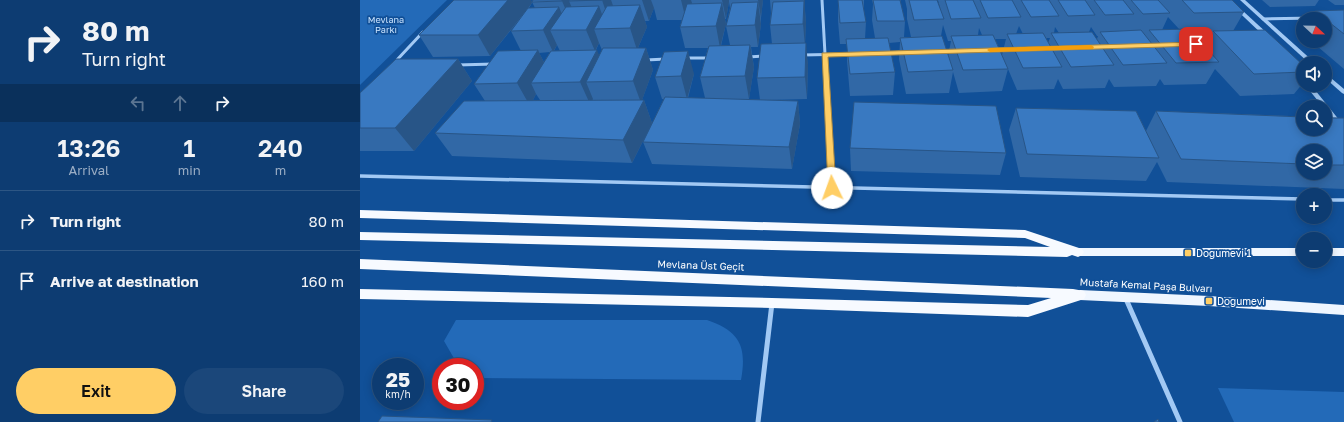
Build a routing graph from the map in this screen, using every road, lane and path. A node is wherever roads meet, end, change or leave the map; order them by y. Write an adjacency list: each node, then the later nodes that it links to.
1 (822, 0): 12 (street)
2 (1228, 0): 7 (street)
3 (1242, 0): 5 (street)
4 (1296, 18): 5 (street)
5 (1263, 19): 14 (street)
6 (428, 28): 22 (street)
7 (1273, 42)
8 (911, 52): 9 (street)
9 (880, 53)
10 (856, 54): 12 (street)
11 (801, 55): 12 (street)
12 (825, 55): 28 (street)
13 (769, 56): 15 (street)
14 (1304, 56)
15 (746, 57)
16 (682, 58): 17 (street)
17 (714, 58)
18 (674, 59): 19 (street)
19 (643, 60)
20 (501, 64): 21 (street)
21 (453, 65)
22 (390, 67)
23 (1332, 81): 25 (street)
24 (1314, 92): 26 (street)
25 (1344, 92)
26 (1344, 130)
27 (360, 176): 28 (street)
28 (832, 188): 29 (street)
29 (1296, 199)
30 (1332, 200): 31 (street)
31 (1344, 200)
32 (360, 214): 34 (highway)
33 (360, 236): 34 (highway, Mevlana Üst Geçit)
34 (1078, 252): 35 (main road)
35 (1296, 252)
36 (1332, 252): 37 (main road)
37 (1344, 252)
38 (360, 264): 39 (highway, Mevlana Üst Geçit)
39 (1042, 293): 41 (highway, Mustafa Kemal Paşa Bulvarı)
40 (360, 294): 43 (highway)
41 (1080, 295): 42 (main road, Mustafa Kemal Paşa Bulvarı); 43 (highway)
42 (1125, 296): 44 (main road, Mustafa Kemal Paşa Bulvarı); 46 (street)
43 (772, 303): 45 (street)
44 (1344, 310)
45 (758, 422)
46 (1180, 422)

